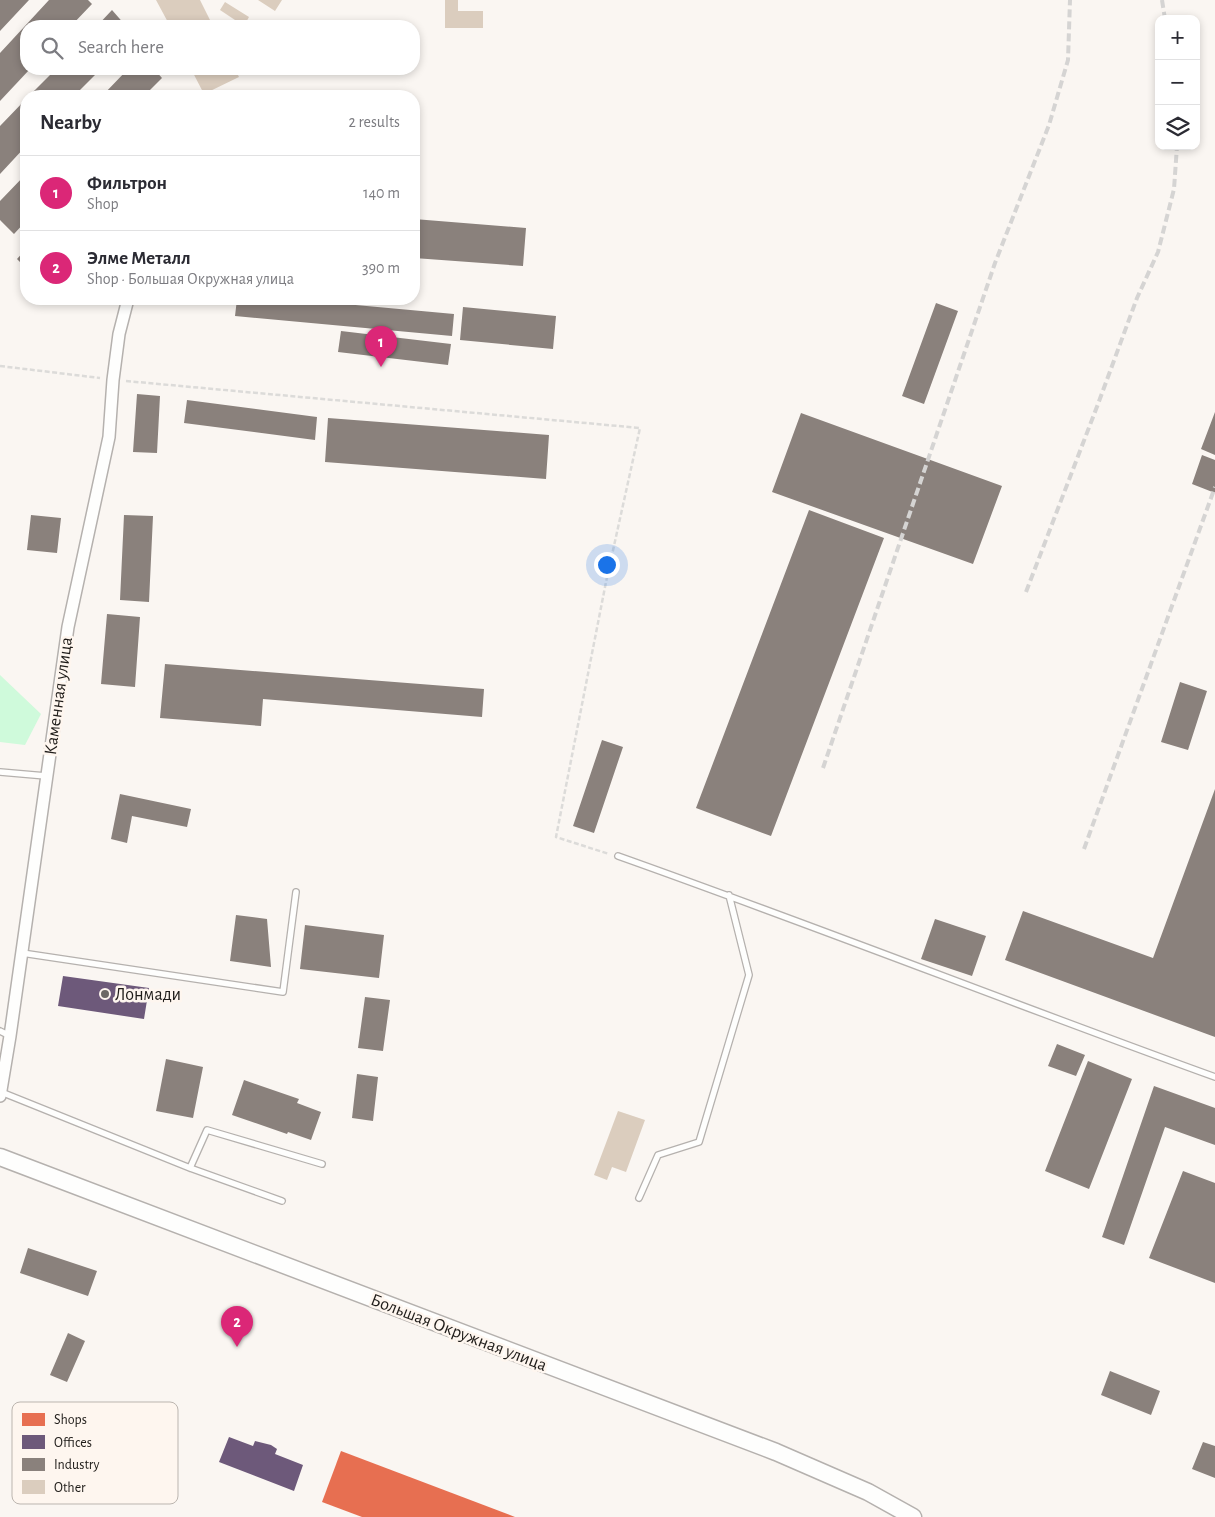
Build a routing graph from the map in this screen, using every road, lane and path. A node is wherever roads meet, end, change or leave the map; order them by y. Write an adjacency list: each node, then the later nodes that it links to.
1 (126, 305): 3 (street, Каменная улица)
2 (0, 366): 3 (path)
3 (113, 380): 5 (street, Каменная улица); 6 (path)
4 (0, 772): 5 (lane)
5 (46, 776): 9 (street, Каменная улица)
6 (618, 856): 8 (lane)
7 (296, 892): 9 (lane)
8 (729, 895): 11 (lane); 16 (lane)
9 (22, 952): 10 (street, Каменная улица)
10 (5, 1033): 12 (street, Каменная улица)
11 (1215, 1077)
12 (0, 1094): 15 (lane)
13 (0, 1158): 18 (main road, Большая Окружная улица)
14 (322, 1164): 15 (lane)
15 (190, 1168): 17 (lane)
16 (639, 1198)
17 (282, 1201)
18 (913, 1517)

